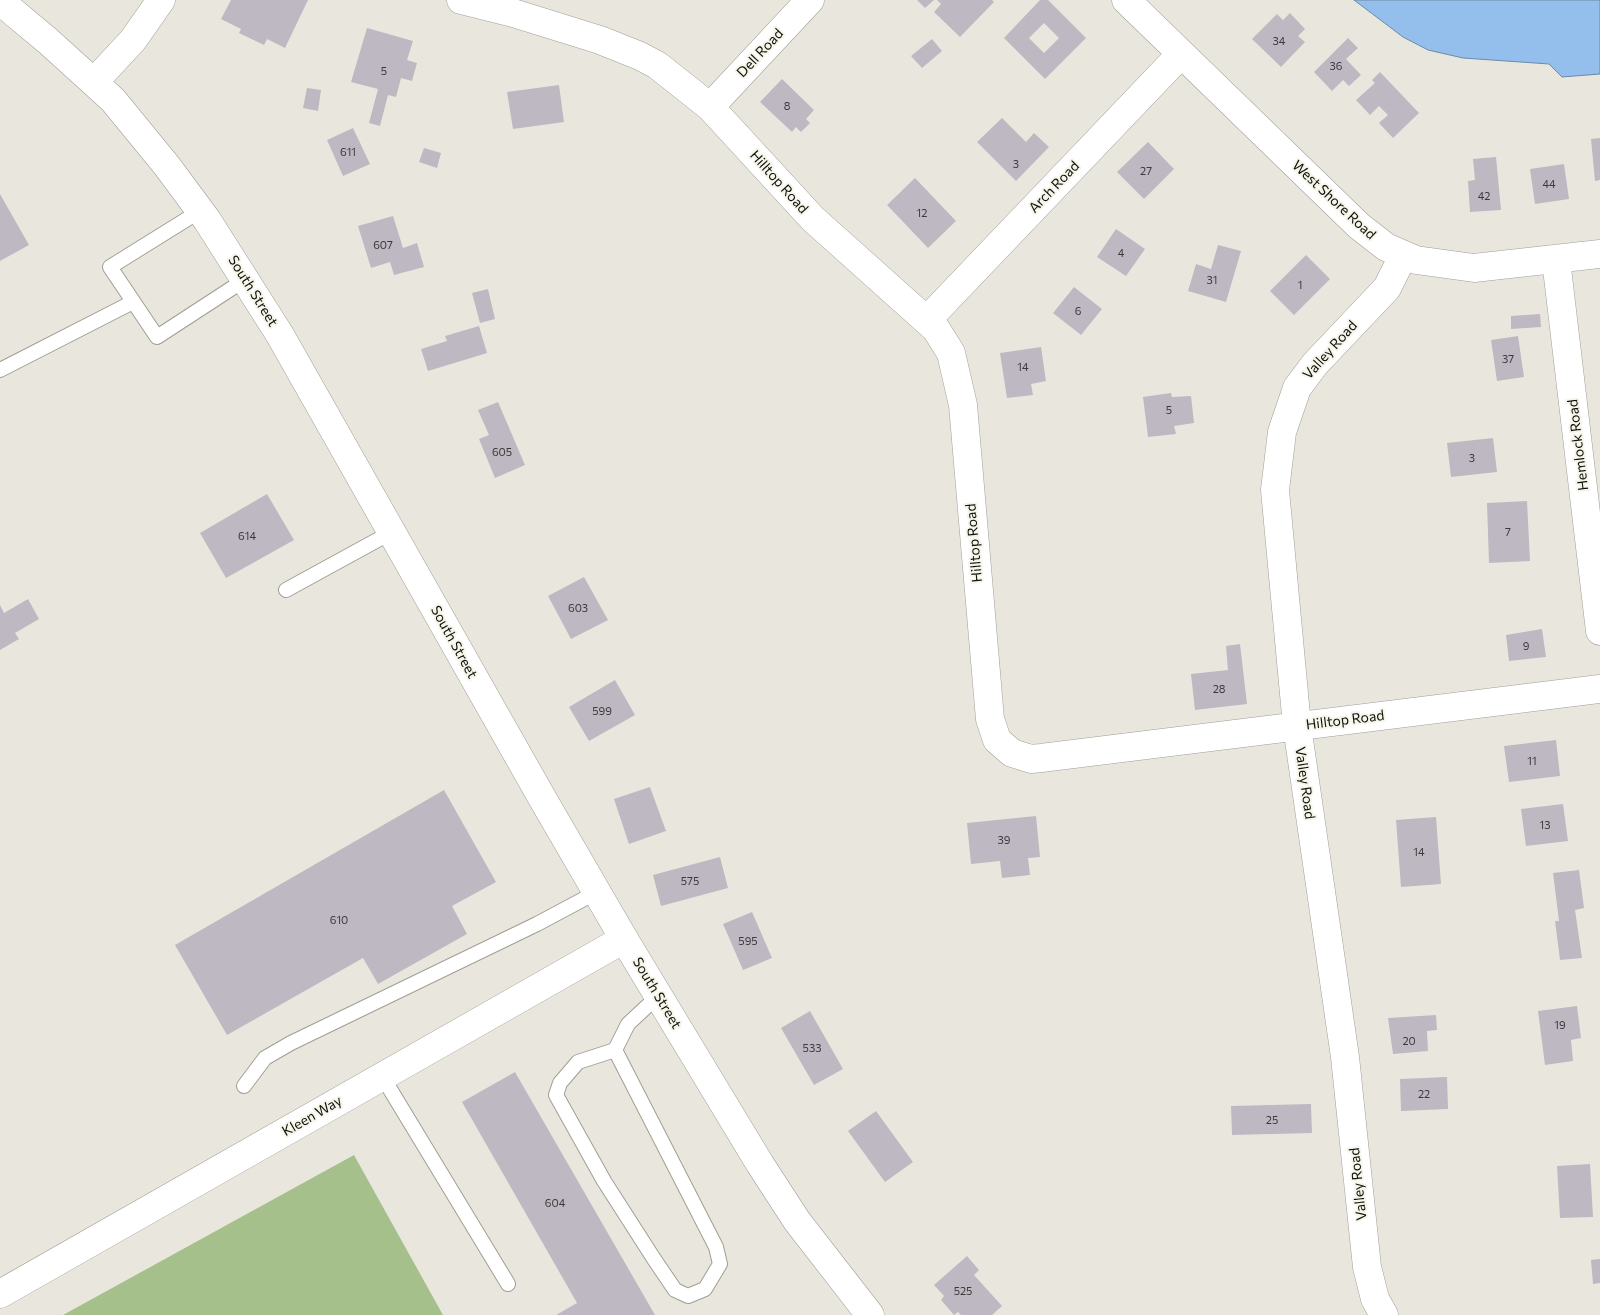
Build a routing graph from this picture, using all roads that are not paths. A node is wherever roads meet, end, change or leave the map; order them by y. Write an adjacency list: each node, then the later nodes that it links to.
1 (161, 0): 8 (street)
2 (461, 0): 6 (street, Hilltop Road)
3 (810, 0): 9 (street, Dell Road)
4 (1126, 0): 7 (street, West Shore Road)
5 (0, 1): 8 (street, South Street)
6 (515, 6): 9 (street, Hilltop Road)
7 (1181, 54): 12 (street, West Shore Road); 16 (street, Arch Road)
8 (94, 81): 10 (street, South Street)
9 (710, 107): 16 (street, Hilltop Road)
10 (200, 211): 14 (street, South Street); 15 (lane)
11 (1600, 254): 13 (street, West Shore Road)
12 (1401, 255): 13 (street, West Shore Road); 22 (street, Valley Road)
13 (1556, 260): 20 (street, Hemlock Road)
14 (246, 279): 15 (lane); 18 (street, South Street)
15 (133, 302): 17 (lane)
16 (927, 320): 22 (street, Hilltop Road)
17 (0, 370)
18 (392, 532): 19 (lane); 23 (street, South Street)
19 (286, 590)
20 (1600, 631)
21 (1600, 689): 22 (street, Hilltop Road)
22 (1297, 726): 32 (street, Valley Road)
23 (597, 892): 24 (street, South Street); 28 (lane)
24 (624, 939): 25 (street, South Street); 27 (street, Kleen Way)
25 (658, 996): 26 (lane); 31 (street, South Street)
26 (615, 1050): 26 (lane)
27 (382, 1076): 29 (lane); 30 (street, Kleen Way)
28 (244, 1086)
29 (508, 1284)
30 (0, 1294)
31 (870, 1315)
32 (1384, 1315)

